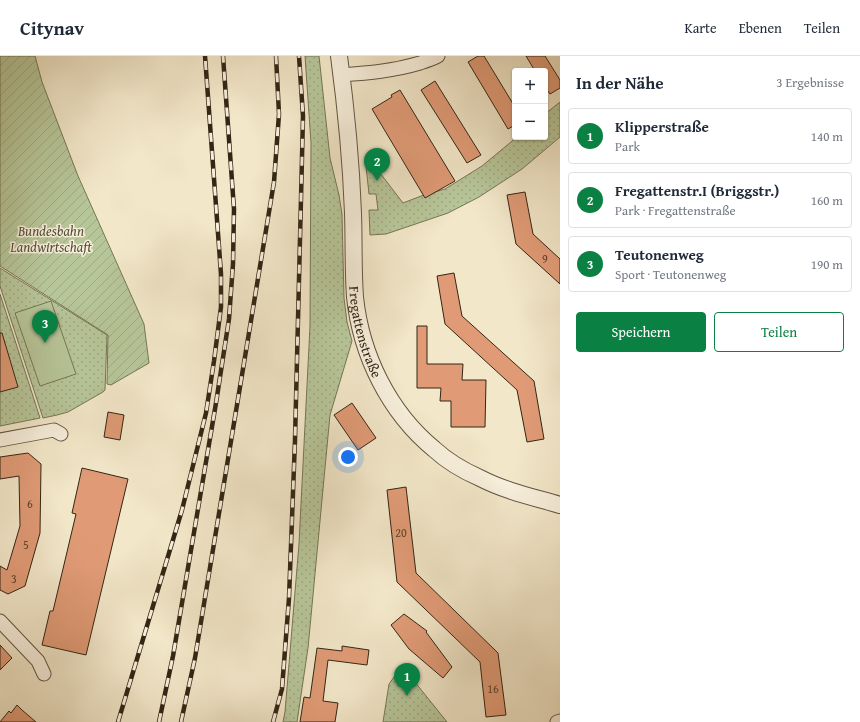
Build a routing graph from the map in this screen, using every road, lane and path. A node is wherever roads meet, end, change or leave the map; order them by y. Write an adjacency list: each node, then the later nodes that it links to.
1 (339, 56): 3 (street, Fregattenstraße)
2 (438, 56): 3 (street)
3 (342, 75): 6 (street, Fregattenstraße)
4 (61, 434): 5 (street)
5 (0, 440)
6 (559, 502)
7 (0, 621): 8 (street)
8 (44, 674)
9 (560, 721): 10 (street)
10 (557, 722)

